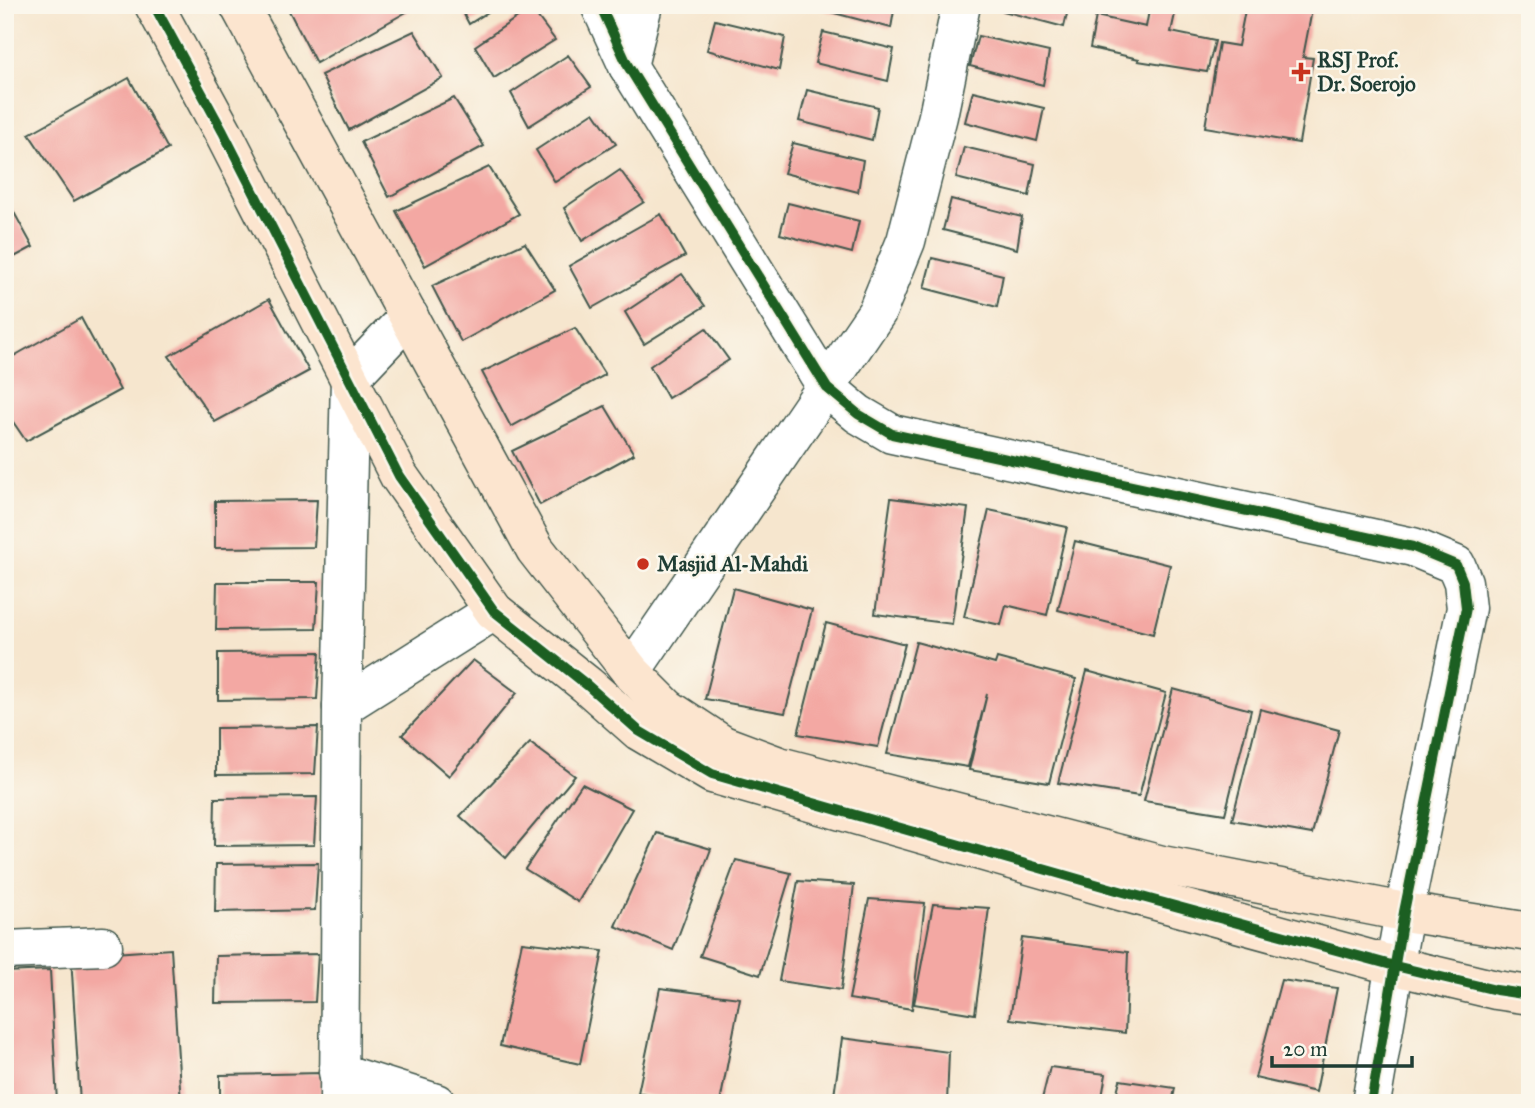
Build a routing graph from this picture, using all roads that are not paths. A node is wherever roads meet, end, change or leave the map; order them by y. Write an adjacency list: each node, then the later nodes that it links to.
1 (154, 5): 8 (street)
2 (239, 5): 7 (street)
3 (600, 5): 6 (street)
4 (643, 5): 6 (street)
5 (961, 5): 9 (street)
6 (628, 66): 9 (street)
7 (409, 316): 8 (street); 11 (street)
8 (350, 378): 10 (street); 12 (street)
9 (827, 388): 11 (street); 13 (street)
10 (494, 611): 12 (street); 17 (street)
11 (631, 673): 13 (street)
12 (342, 706): 19 (street)
13 (1404, 912): 14 (street); 17 (street)
14 (1530, 932)
15 (103, 946): 16 (street)
16 (5, 950)
17 (1395, 965): 18 (street); 21 (street)
18 (1530, 995)
19 (339, 1087): 20 (street)
20 (436, 1103)
21 (1371, 1103)

